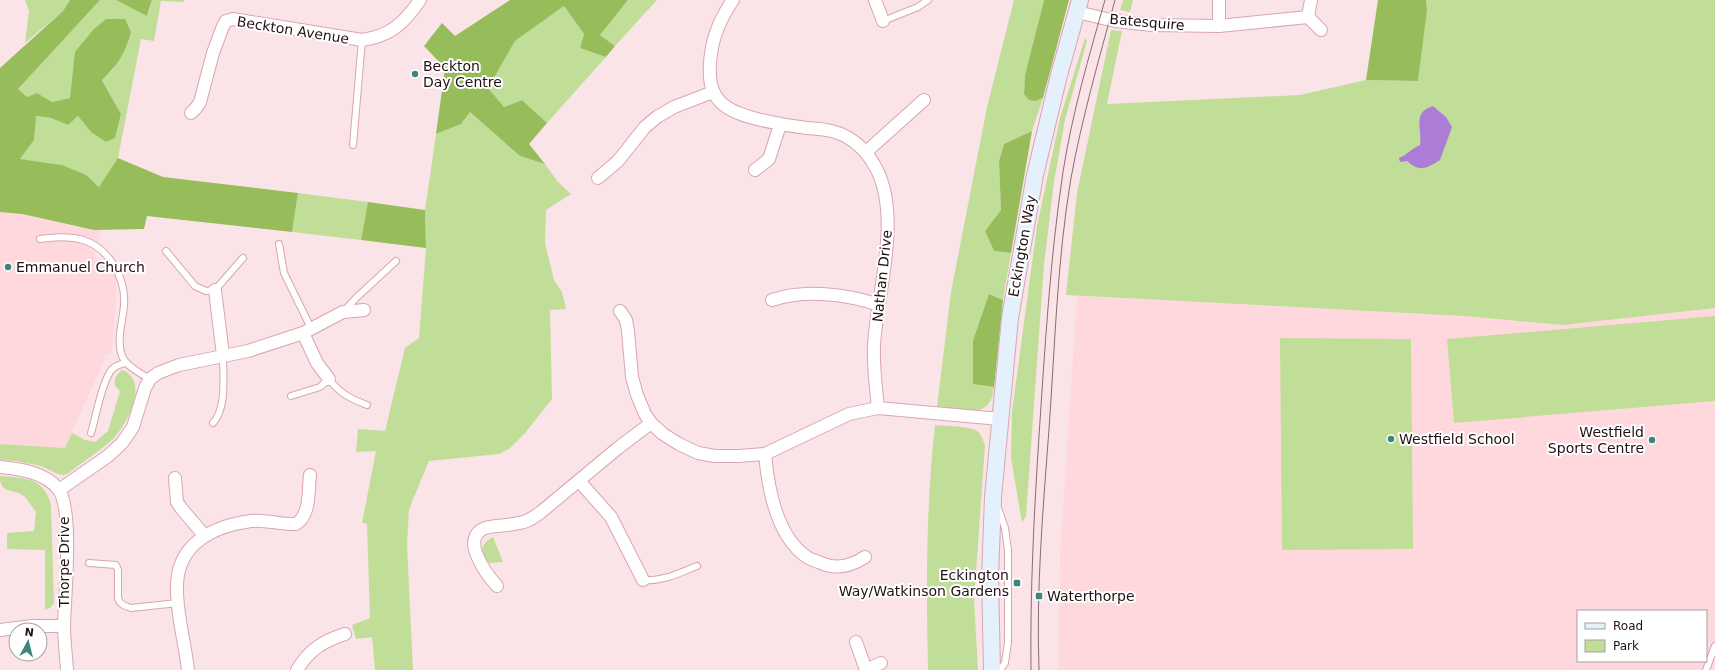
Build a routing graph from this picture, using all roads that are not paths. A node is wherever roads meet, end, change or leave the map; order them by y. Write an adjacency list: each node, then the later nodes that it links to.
1 (420, 0): 12 (street, Beckton Avenue)
2 (733, 0): 13 (street, Nathan Drive)
3 (875, 0): 9 (street)
4 (928, 0): 9 (lane)
5 (1219, 0): 10 (street)
6 (1311, 0): 8 (street)
7 (1078, 6): 10 (street, Batesquire); 40 (main road, Eckington Way)
8 (1308, 17): 10 (street, Batesquire); 11 (street)
9 (883, 21)
10 (1219, 26)
11 (1321, 30)
12 (362, 40): 15 (street, Beckton Avenue); 17 (lane)
13 (713, 92): 16 (street, Nathan Drive); 20 (street)
14 (924, 100): 18 (street)
15 (191, 113)
16 (780, 124): 18 (street, Nathan Drive); 19 (street)
17 (353, 145)
18 (866, 152): 28 (street, Nathan Drive)
19 (755, 170)
20 (598, 178)
21 (40, 239): 34 (lane)
22 (279, 244): 32 (lane)
23 (166, 251): 26 (lane)
24 (244, 258): 26 (lane)
25 (396, 261): 31 (lane)
26 (215, 290): 33 (street)
27 (772, 300): 28 (street)
28 (879, 305): 39 (street, Nathan Drive)
29 (364, 310): 31 (street)
30 (620, 311): 42 (street)
31 (344, 312): 32 (street)
32 (307, 330): 33 (street); 36 (street)
33 (223, 355): 35 (street); 41 (lane)
34 (126, 362): 35 (lane); 43 (lane)
35 (150, 379): 49 (street)
36 (329, 379): 37 (lane); 38 (lane)
37 (291, 396)
38 (367, 405)
39 (878, 408): 40 (street); 44 (street)
40 (1000, 419): 50 (main road, Eckington Way)
41 (213, 423)
42 (651, 423): 44 (street); 48 (street)
43 (91, 433)
44 (765, 454): 52 (street)
45 (0, 467): 49 (street)
46 (310, 475): 51 (street)
47 (175, 478): 51 (street)
48 (579, 481): 55 (street); 56 (street)
49 (59, 490): 58 (street, Thorpe Drive)
50 (993, 498): 68 (main road, Eckington Way); 69 (lane, Eckington Way)
51 (204, 535): 57 (street)
52 (864, 557)
53 (89, 562): 57 (lane)
54 (697, 566): 55 (lane)
55 (643, 580)
56 (497, 586)
57 (178, 603): 65 (street)
58 (64, 626): 59 (street); 64 (street, Thorpe Drive)
59 (0, 630)
60 (344, 634): 66 (street)
61 (856, 642): 67 (street)
62 (1715, 646): 70 (lane)
63 (882, 663): 67 (street)
64 (67, 670)
65 (188, 670)
66 (297, 670)
67 (866, 670)
68 (992, 670)
69 (1000, 670)
70 (1706, 670)

